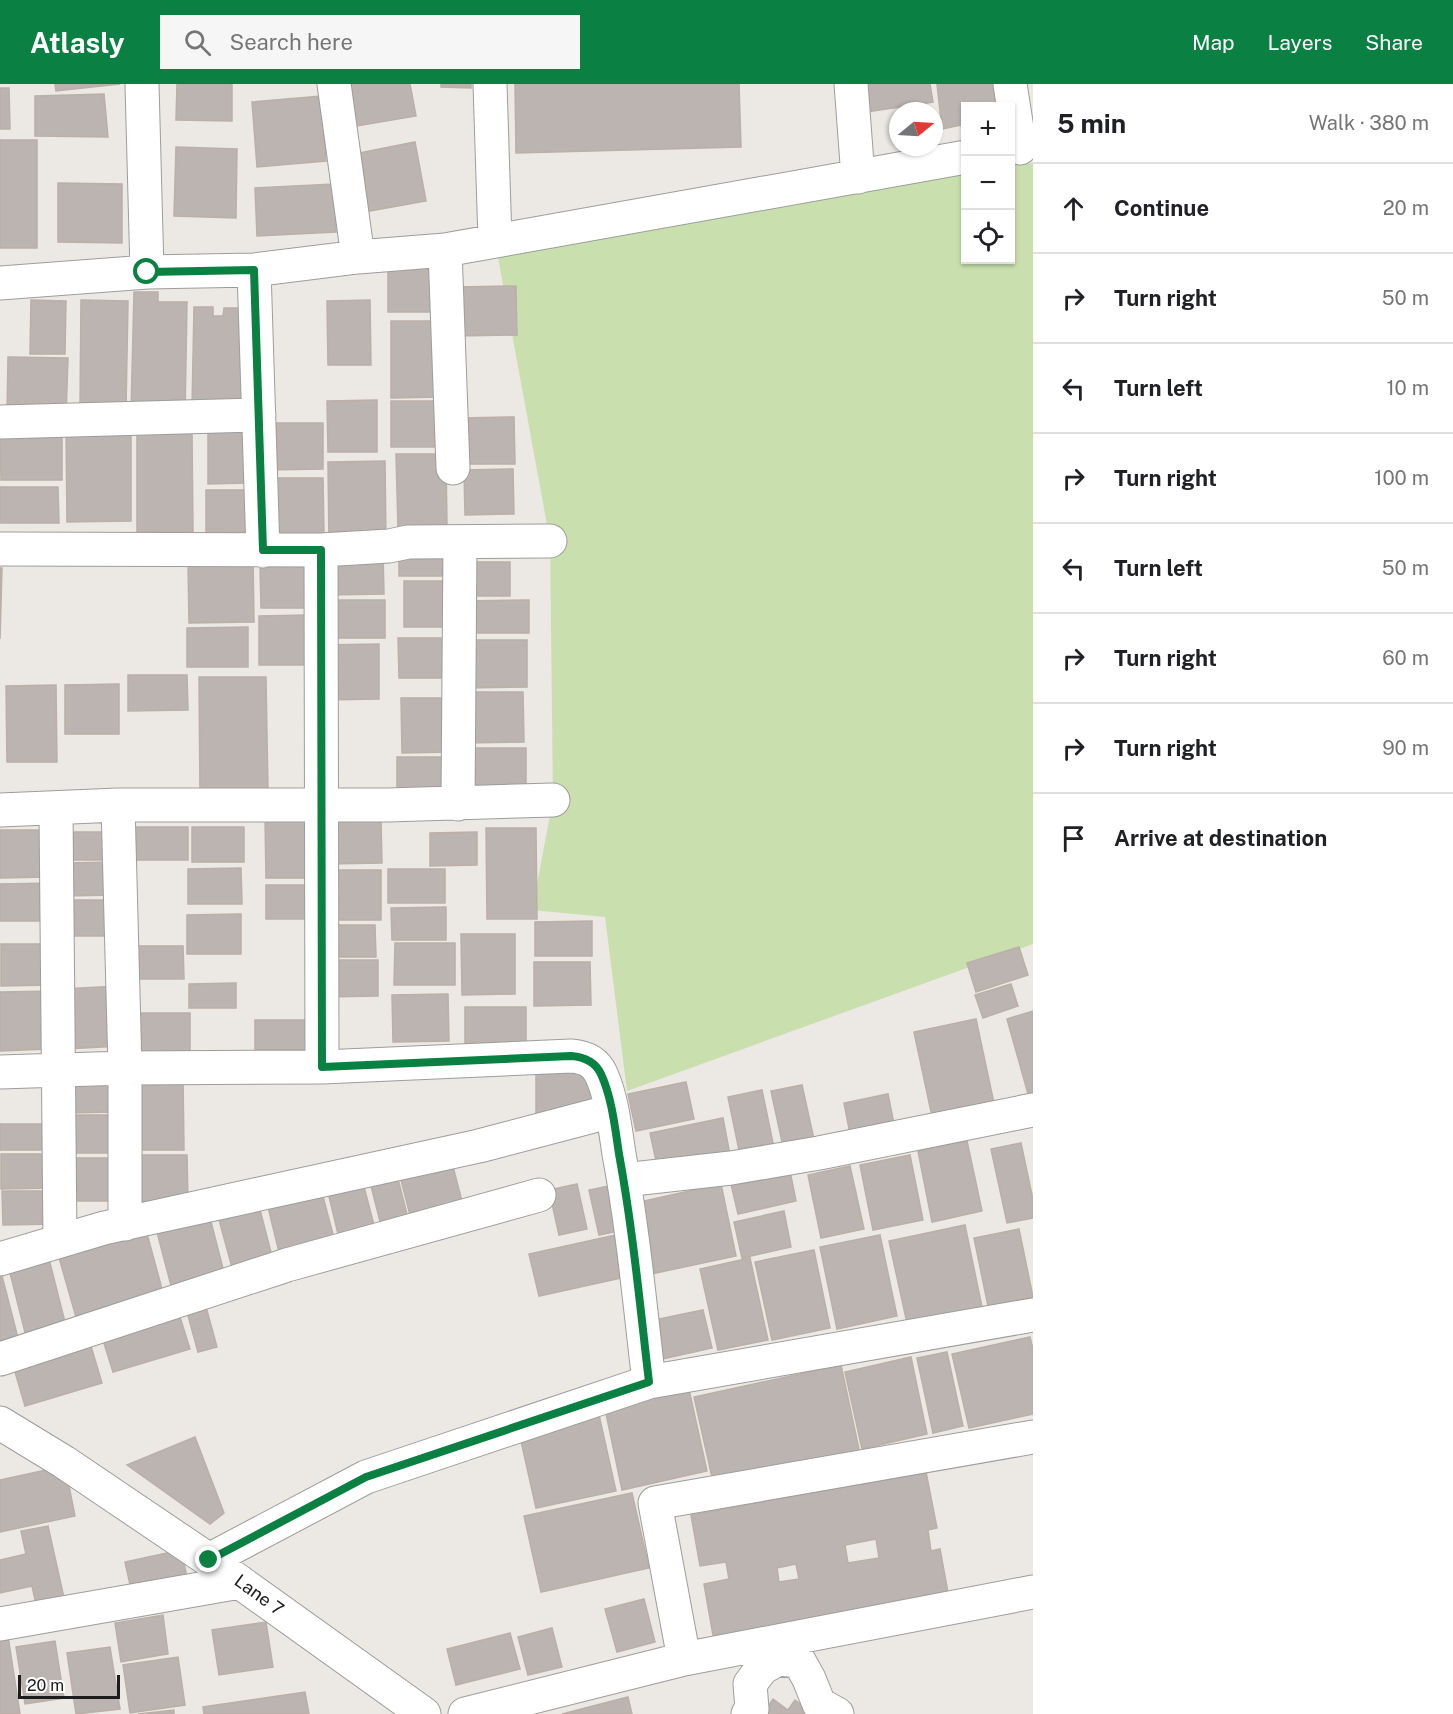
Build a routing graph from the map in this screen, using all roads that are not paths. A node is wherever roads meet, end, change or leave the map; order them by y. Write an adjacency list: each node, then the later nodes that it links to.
1 (142, 84): 13 (street)
2 (334, 84): 11 (street)
3 (490, 84): 9 (street)
4 (851, 84): 8 (street)
5 (1011, 84): 6 (street)
6 (1021, 148)
7 (961, 158): 8 (street)
8 (858, 177): 9 (street)
9 (495, 241): 10 (street)
10 (445, 250): 11 (street); 17 (street)
11 (358, 257): 12 (street)
12 (254, 270): 13 (street); 15 (street)
13 (147, 272): 14 (street)
14 (0, 283)
15 (259, 416): 16 (street); 21 (street)
16 (0, 422)
17 (453, 468)
18 (550, 541): 19 (street)
19 (460, 542): 22 (street); 24 (street)
20 (0, 549): 21 (street)
21 (263, 550): 22 (street)
22 (321, 550): 26 (street)
23 (553, 800): 24 (street)
24 (458, 804): 26 (street)
25 (118, 805): 26 (street); 27 (street); 30 (street)
26 (320, 806): 29 (street)
27 (56, 809): 28 (street); 31 (street)
28 (0, 810)
29 (322, 1067): 30 (street); 34 (street)
30 (124, 1068): 31 (street); 37 (street)
31 (58, 1069): 32 (street); 38 (street)
32 (0, 1072)
33 (1033, 1110): 35 (street)
34 (612, 1111): 35 (street); 37 (street)
35 (624, 1180): 42 (street)
36 (539, 1195): 41 (street)
37 (126, 1224): 38 (street)
38 (60, 1241): 39 (street)
39 (0, 1258)
40 (1033, 1316): 42 (street)
41 (0, 1359)
42 (649, 1382): 45 (street)
43 (0, 1423): 45 (street, Lane 7)
44 (1033, 1437): 49 (street)
45 (209, 1560): 46 (street, Lane 7)
46 (240, 1582): 48 (street); 50 (street, Lane 7)
47 (1033, 1592): 49 (street)
48 (0, 1624)
49 (684, 1659): 51 (street)
50 (424, 1714)
51 (465, 1714)
52 (748, 1714): 53 (street)
53 (837, 1714)

